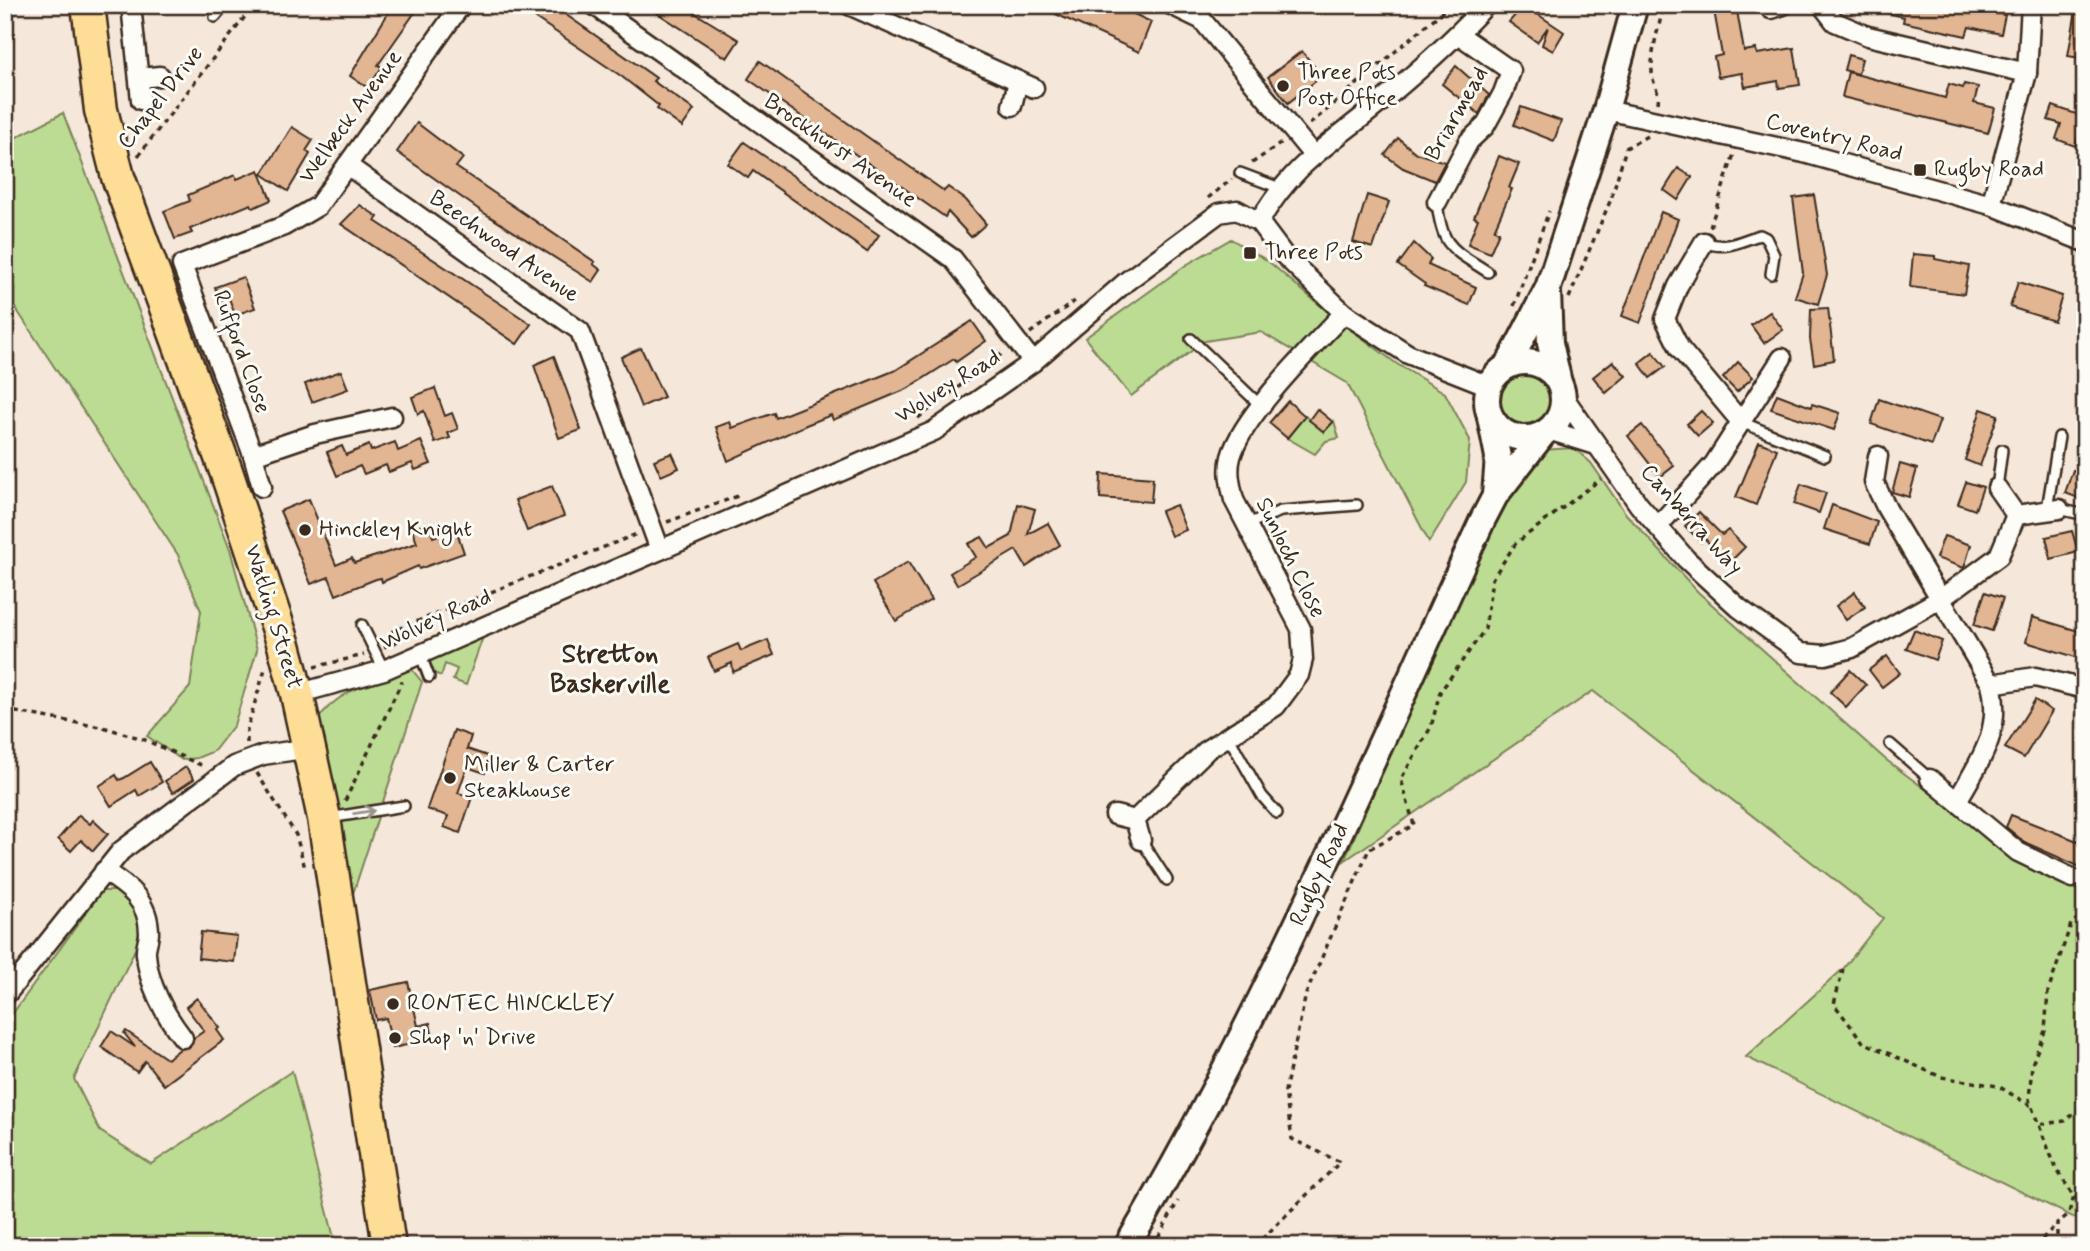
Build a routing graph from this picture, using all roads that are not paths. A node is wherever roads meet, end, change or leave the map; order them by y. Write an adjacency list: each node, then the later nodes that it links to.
1 (88, 5): 68 (highway, Watling Street)
2 (131, 5): 16 (street)
3 (225, 5): 12 (lane)
4 (461, 5): 21 (street, Welbeck Avenue)
5 (594, 5): 36 (street, Brockhurst Avenue)
6 (849, 5): 18 (street)
7 (1171, 5): 20 (street)
8 (1486, 5): 13 (street)
9 (1635, 5): 19 (main road)
10 (1822, 5): 14 (street)
11 (2031, 5): 14 (street)
12 (215, 18)
13 (1458, 34): 20 (street); 24 (street, Briarmead)
14 (2027, 73): 25 (street)
15 (160, 76): 16 (street)
16 (139, 78): 17 (street)
17 (141, 100)
18 (1012, 106)
19 (1606, 110): 25 (street, Coventry Road); 32 (main road)
20 (1313, 155): 23 (street)
21 (347, 165): 29 (street, Welbeck Avenue); 60 (street, Beechwood Avenue)
22 (1240, 173): 23 (lane)
23 (1280, 188): 26 (street)
24 (1437, 202): 30 (lane)
25 (1991, 205): 28 (street, Coventry Road)
26 (1259, 222): 33 (street); 36 (street, Wolvey Road)
27 (1704, 242): 31 (lane); 43 (street)
28 (2085, 242)
29 (182, 265): 48 (street, Rufford Close)
30 (1488, 272)
31 (1771, 274)
32 (1558, 294): 37 (main road); 39 (main road)
33 (1345, 313): 38 (street); 40 (street, Sunloch Close)
34 (1191, 340): 40 (lane)
35 (1782, 358): 43 (street)
36 (1033, 362): 60 (street, Wolvey Road)
37 (1508, 365): 38 (main road); 39 (main road)
38 (1489, 386): 42 (main road)
39 (1561, 390): 44 (main road); 46 (street, Canberra Way)
40 (1262, 407): 58 (street, Sunloch Close)
41 (392, 417): 48 (street)
42 (1490, 417): 44 (main road); 53 (main road, Rugby Road)
43 (1741, 422): 49 (lane); 59 (street)
44 (1546, 432): 46 (street); 53 (main road, Rugby Road)
45 (2059, 437): 55 (lane)
46 (1597, 445): 59 (street, Canberra Way)
47 (2002, 450): 52 (lane)
48 (253, 455): 51 (street, Rufford Close)
49 (1825, 456)
50 (1878, 456): 61 (street)
51 (262, 488)
52 (1997, 488): 56 (street)
53 (1494, 496): 86 (main road, Rugby Road)
54 (1357, 505): 58 (lane)
55 (2053, 509): 56 (street); 57 (lane)
56 (2015, 515): 61 (street, Canberra Way)
57 (2085, 515)
58 (1247, 524): 69 (street, Sunloch Close)
59 (1658, 526): 61 (street, Canberra Way)
60 (660, 550): 63 (street, Wolvey Road)
61 (1942, 598): 66 (street)
62 (362, 625): 64 (lane)
63 (420, 653): 64 (street, Wolvey Road); 65 (lane)
64 (384, 670): 68 (street, Wolvey Road)
65 (429, 677)
66 (1990, 684): 67 (street); 73 (street)
67 (2085, 689)
68 (297, 694): 71 (highway, Watling Street)
69 (1228, 736): 75 (lane); 78 (street, Sunloch Close)
70 (1890, 744): 72 (lane)
71 (310, 748): 77 (highway, Watling Street); 80 (street)
72 (1930, 779): 73 (street)
73 (1957, 801): 81 (street)
74 (404, 806): 77 (lane, one-way to 74)
75 (1277, 813)
76 (1115, 815): 78 (street)
77 (331, 817): 85 (highway, Watling Street)
78 (1135, 820): 79 (street)
79 (1141, 839): 82 (lane)
80 (104, 871): 83 (street); 84 (street)
81 (2072, 878)
82 (1167, 880)
83 (5, 996)
84 (183, 1038)
85 (389, 1246)
86 (1127, 1246)

